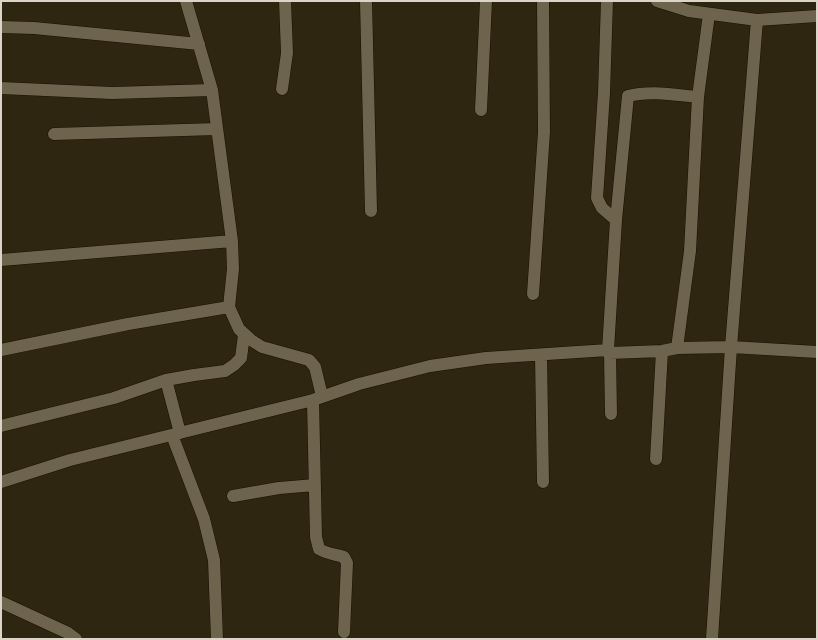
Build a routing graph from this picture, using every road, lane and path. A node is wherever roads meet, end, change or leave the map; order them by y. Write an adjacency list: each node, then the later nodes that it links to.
1 (186, 1): 12 (street)
2 (285, 1): 14 (street)
3 (366, 1): 20 (street)
4 (486, 1): 17 (street)
5 (543, 1): 24 (street)
6 (607, 1): 21 (street)
7 (657, 1): 8 (street)
8 (709, 14): 10 (street); 16 (street)
9 (817, 16): 10 (street)
10 (756, 20): 27 (street)
11 (1, 27): 12 (street)
12 (199, 44): 15 (street)
13 (1, 88): 15 (street)
14 (282, 89)
15 (212, 90): 18 (street)
16 (698, 97): 21 (street); 28 (street)
17 (481, 110)
18 (216, 129): 19 (street); 22 (street)
19 (54, 134)
20 (371, 210)
21 (616, 220): 31 (street)
22 (232, 241): 23 (street); 25 (street)
23 (1, 260)
24 (533, 294)
25 (229, 307): 26 (street); 29 (street)
26 (244, 335): 34 (street); 35 (street)
27 (731, 347): 28 (street); 32 (street); 48 (street)
28 (677, 348): 30 (street)
29 (1, 350)
30 (662, 351): 31 (street); 39 (street)
31 (609, 352): 33 (street); 36 (street)
32 (817, 352)
33 (541, 355): 35 (street); 41 (street)
34 (166, 380): 37 (street); 38 (street)
35 (317, 398): 38 (street); 42 (street)
36 (611, 414)
37 (1, 426)
38 (176, 434): 40 (street); 47 (street)
39 (656, 459)
40 (1, 482)
41 (543, 482)
42 (315, 485): 43 (street); 45 (street)
43 (233, 496)
44 (1, 602): 46 (street)
45 (344, 632)
46 (76, 639)
47 (217, 639)
48 (712, 639)

